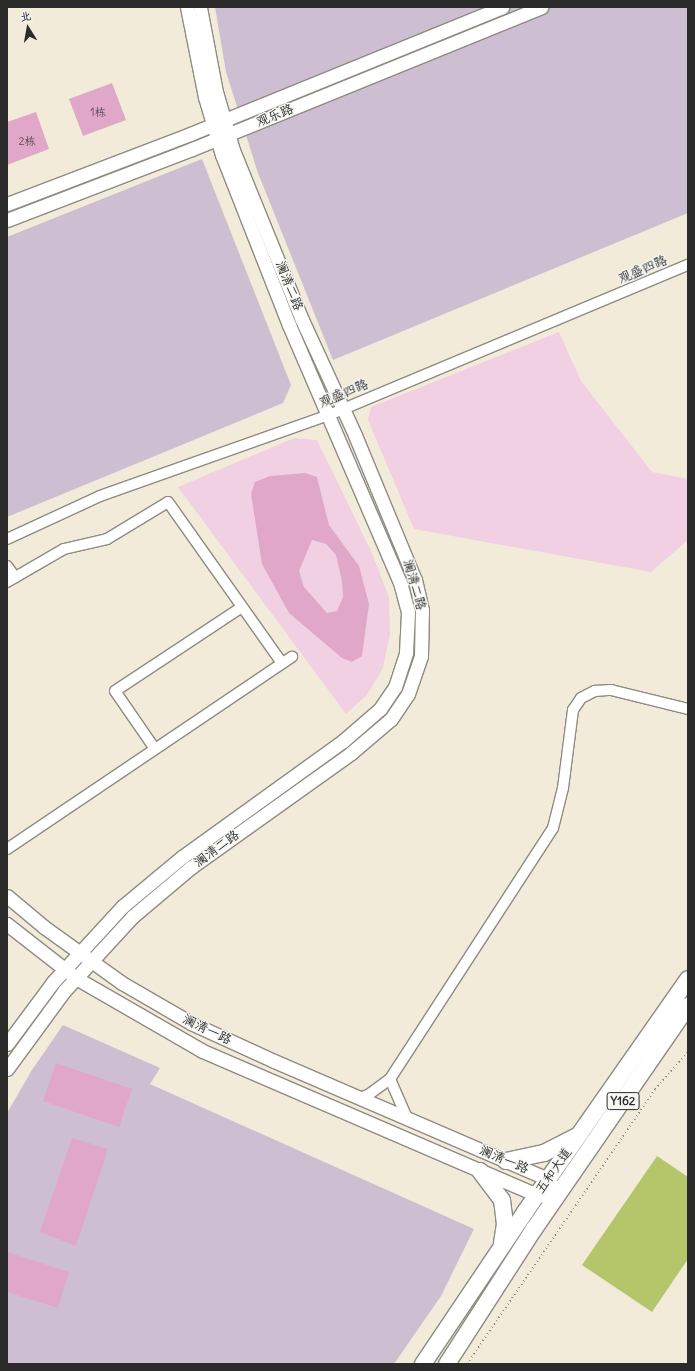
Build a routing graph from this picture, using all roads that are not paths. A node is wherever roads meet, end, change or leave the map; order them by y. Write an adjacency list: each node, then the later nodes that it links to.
1 (187, 7): 5 (street, 澜清二路)
2 (200, 7): 5 (street, 澜清二路)
3 (502, 7): 5 (street, 观乐路)
4 (541, 7): 6 (street, 观乐路)
5 (218, 123): 6 (street, 澜清二路); 7 (street, 观乐路)
6 (222, 137): 8 (street, 观乐路); 10 (street, 澜清二路); 11 (street, 澜清二路)
7 (7, 204)
8 (7, 220)
9 (688, 265): 10 (street, 观盛四路)
10 (342, 409): 11 (street, 观盛四路); 24 (street, 澜清二路)
11 (329, 415): 12 (street, 观盛四路); 23 (street, 澜清二路)
12 (7, 539)
13 (7, 566): 14 (street)
14 (11, 580): 15 (street)
15 (242, 607): 17 (street); 19 (street)
16 (292, 657): 17 (street)
17 (282, 663): 19 (street)
18 (688, 709): 31 (street)
19 (155, 750): 20 (street)
20 (7, 849)
21 (7, 896): 23 (street, 澜清一路)
22 (7, 924): 25 (street, 澜清一路)
23 (80, 952): 24 (street, 澜清一路); 25 (street, 澜清二路)
24 (91, 960): 26 (street, 澜清二路); 32 (street, 澜清一路)
25 (65, 969): 26 (street, 澜清一路); 29 (street, 澜清二路)
26 (76, 978): 30 (street, 澜清二路); 36 (street, 澜清一路)
27 (688, 979): 34 (main road, 五和大道 / Y162)
28 (688, 1006): 39 (main road, 五和大道 / Y162)
29 (7, 1044)
30 (7, 1069)
31 (390, 1080): 32 (street); 33 (street)
32 (359, 1098): 33 (street, 澜清一路)
33 (407, 1118): 35 (street, 澜清一路)
34 (579, 1136): 35 (main road); 37 (main road, 五和大道 / Y162)
35 (506, 1161): 37 (street, 澜清一路)
36 (480, 1171): 38 (street, 澜清一路); 40 (main road)
37 (548, 1179): 38 (main road, 五和大道 / Y162); 39 (street)
38 (537, 1195): 39 (street, 澜清一路); 40 (main road, 五和大道 / Y162)
39 (557, 1196): 42 (main road, 五和大道 / Y162)
40 (501, 1248): 41 (main road, 五和大道 / Y162)
41 (423, 1364)
42 (448, 1364)

